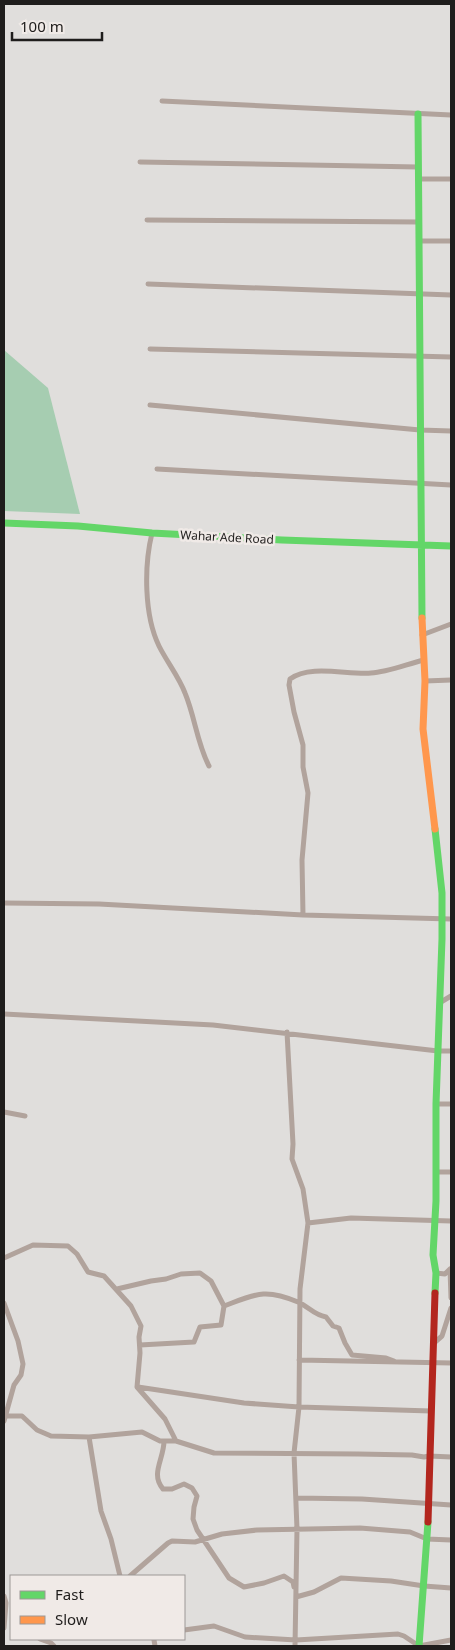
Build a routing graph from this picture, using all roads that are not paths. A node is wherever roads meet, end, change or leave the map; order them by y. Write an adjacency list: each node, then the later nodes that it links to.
1 (162, 101): 2 (street)
2 (418, 114): 3 (street); 5 (street)
3 (451, 116)
4 (140, 162): 5 (street)
5 (418, 167): 6 (street)
6 (418, 179): 7 (street); 9 (street)
7 (451, 179)
8 (148, 220): 9 (street)
9 (419, 222): 11 (street)
10 (451, 240): 11 (street)
11 (419, 241): 13 (street)
12 (148, 284): 13 (street)
13 (419, 295): 14 (street); 16 (street)
14 (451, 295)
15 (150, 350): 16 (street)
16 (420, 356): 17 (street); 19 (street)
17 (451, 357)
18 (150, 405): 19 (street)
19 (420, 430): 20 (street); 22 (street)
20 (451, 431)
21 (157, 470): 22 (street)
22 (421, 484): 23 (street); 26 (street)
23 (451, 485)
24 (4, 523): 25 (street, Wahar Ade Road)
25 (152, 533): 26 (street, Wahar Ade Road); 33 (street)
26 (421, 545): 27 (street, Wahar Ade Road); 29 (street)
27 (451, 546)
28 (451, 624): 29 (street)
29 (422, 635): 30 (street)
30 (424, 660): 31 (street); 35 (street)
31 (425, 680): 32 (street); 36 (street)
32 (451, 680)
33 (209, 766)
34 (4, 903): 35 (street)
35 (303, 915): 36 (street)
36 (442, 918): 37 (street); 39 (street)
37 (451, 919)
38 (451, 996): 39 (street)
39 (441, 1002): 42 (street)
40 (4, 1014): 41 (street)
41 (288, 1032): 42 (street); 52 (street)
42 (438, 1051): 43 (street); 44 (street)
43 (451, 1051)
44 (436, 1104): 45 (street); 48 (street)
45 (451, 1104)
46 (4, 1112): 47 (street)
47 (25, 1116)
48 (437, 1172): 49 (street); 50 (street)
49 (451, 1172)
50 (435, 1220): 51 (street); 52 (street); 55 (street)
51 (451, 1221)
52 (308, 1223): 58 (street)
53 (4, 1258): 56 (street)
54 (450, 1269): 55 (street); 57 (street)
55 (436, 1273): 62 (street)
56 (117, 1290): 60 (street); 63 (street)
57 (451, 1298)
58 (299, 1302): 60 (street); 64 (street); 65 (street)
59 (4, 1303): 71 (street)
60 (224, 1306): 63 (street)
61 (451, 1308): 62 (street)
62 (434, 1343): 66 (street)
63 (140, 1345): 68 (street)
64 (299, 1360): 65 (street); 69 (street)
65 (394, 1362): 66 (street)
66 (433, 1362): 67 (street); 70 (street)
67 (451, 1363)
68 (137, 1387): 69 (street); 75 (street)
69 (298, 1407): 70 (street); 76 (street)
70 (431, 1411): 77 (street)
71 (4, 1416): 72 (street); 73 (street)
72 (4, 1421)
73 (89, 1437): 74 (street); 86 (street)
74 (164, 1441): 75 (street); 84 (street)
75 (176, 1441): 76 (street)
76 (294, 1453): 77 (street); 79 (street)
77 (429, 1456): 78 (street); 80 (street)
78 (451, 1457)
79 (296, 1498): 80 (street); 82 (street)
80 (428, 1503): 81 (street); 83 (street)
81 (451, 1505)
82 (297, 1529): 83 (street); 84 (street); 91 (street)
83 (427, 1539): 85 (street); 88 (street)
84 (202, 1540): 87 (street); 91 (street)
85 (451, 1540)
86 (120, 1575)
87 (131, 1575)
88 (424, 1586): 89 (street); 91 (street); 102 (street)
89 (451, 1588)
90 (4, 1596): 92 (street)
91 (296, 1597): 98 (street)
92 (5, 1602): 93 (street)
93 (5, 1613): 94 (street); 95 (street)
94 (10, 1618)
95 (4, 1628)
96 (185, 1630): 98 (street)
97 (43, 1640): 100 (street)
98 (296, 1640): 101 (street); 102 (street)
99 (451, 1640): 102 (street)
100 (54, 1646)
101 (296, 1646)
102 (419, 1646)

